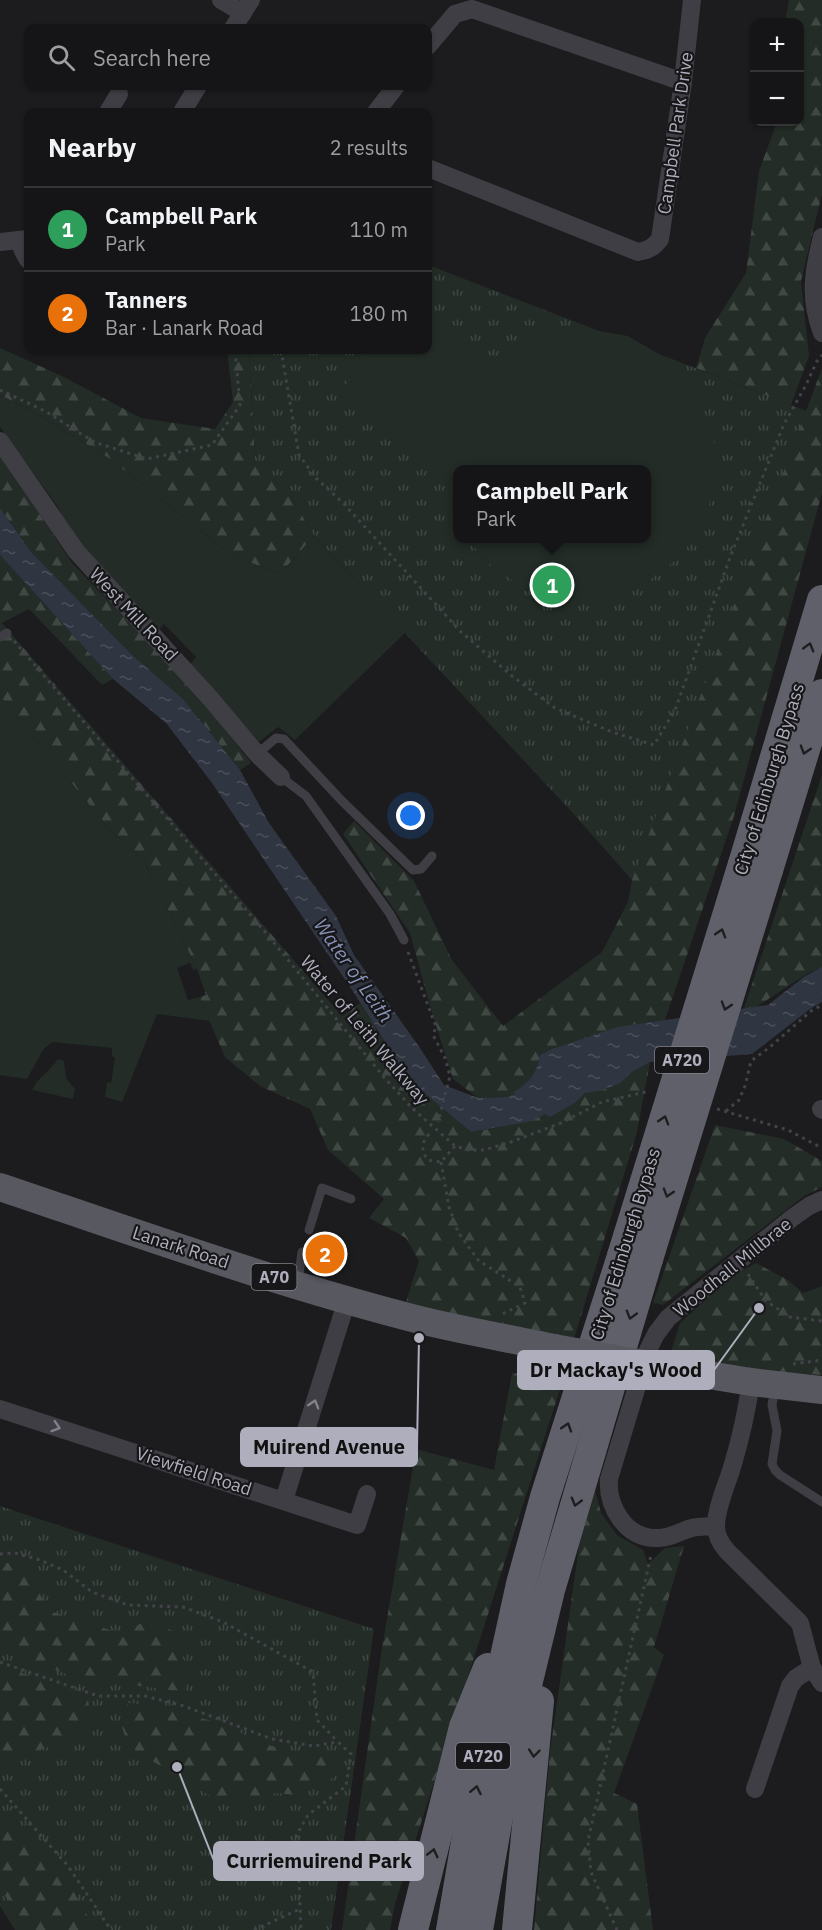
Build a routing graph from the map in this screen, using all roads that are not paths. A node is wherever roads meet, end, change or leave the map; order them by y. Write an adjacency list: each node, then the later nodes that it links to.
1 (221, 0): 3 (street)
2 (692, 0): 5 (street, Campbell Park Drive)
3 (242, 14)
4 (432, 41): 5 (street)
5 (683, 82): 12 (street, Campbell Park Drive)
6 (196, 90): 10 (street)
7 (393, 90): 11 (street)
8 (119, 94): 9 (street)
9 (110, 108)
10 (184, 108)
11 (379, 108)
12 (432, 170)
13 (822, 237): 16 (street)
14 (24, 239): 15 (street)
15 (0, 242)
16 (822, 333)
17 (0, 441): 20 (street, West Mill Road)
18 (822, 600): 23 (highway, City of Edinburgh Bypass / A720, one-way to 18)
19 (822, 694): 23 (highway, City of Edinburgh Bypass / A720, one-way to 23)
20 (257, 754): 21 (street, West Mill Road); 22 (lane)
21 (281, 777): 24 (lane)
22 (432, 856)
23 (755, 867): 30 (highway, City of Edinburgh Bypass / A720, bridge)
24 (404, 940)
25 (0, 1187): 31 (main road, Lanark Road / A70)
26 (351, 1199): 28 (lane)
27 (822, 1200): 39 (street, Woodhall Millbrae)
28 (309, 1230)
29 (302, 1252): 31 (lane)
30 (635, 1257): 40 (highway, City of Edinburgh Bypass / A720, one-way to 30); 41 (highway, City of Edinburgh Bypass / A720, one-way to 41)
31 (298, 1285): 32 (main road, Lanark Road / A70)
32 (347, 1299): 33 (main road, Lanark Road / A70, bridge); 37 (street, one-way to 32)
33 (763, 1384): 34 (main road, Lanark Road / A70); 38 (lane); 39 (street)
34 (822, 1390)
35 (0, 1409): 37 (street, Viewfield Road, one-way to 37)
36 (367, 1494): 37 (street, Viewfield Road)
37 (284, 1500)
38 (822, 1503)
39 (716, 1526): 42 (street)
40 (521, 1584): 45 (highway, one-way to 40); 46 (highway, City of Edinburgh Bypass / A720, one-way to 40)
41 (550, 1590): 47 (highway, City of Edinburgh Bypass / A720); 48 (highway, one-way to 48)
42 (812, 1668): 43 (street); 44 (street)
43 (822, 1683)
44 (755, 1789)
45 (413, 1930)
46 (451, 1930)
47 (478, 1930)
48 (517, 1930)

